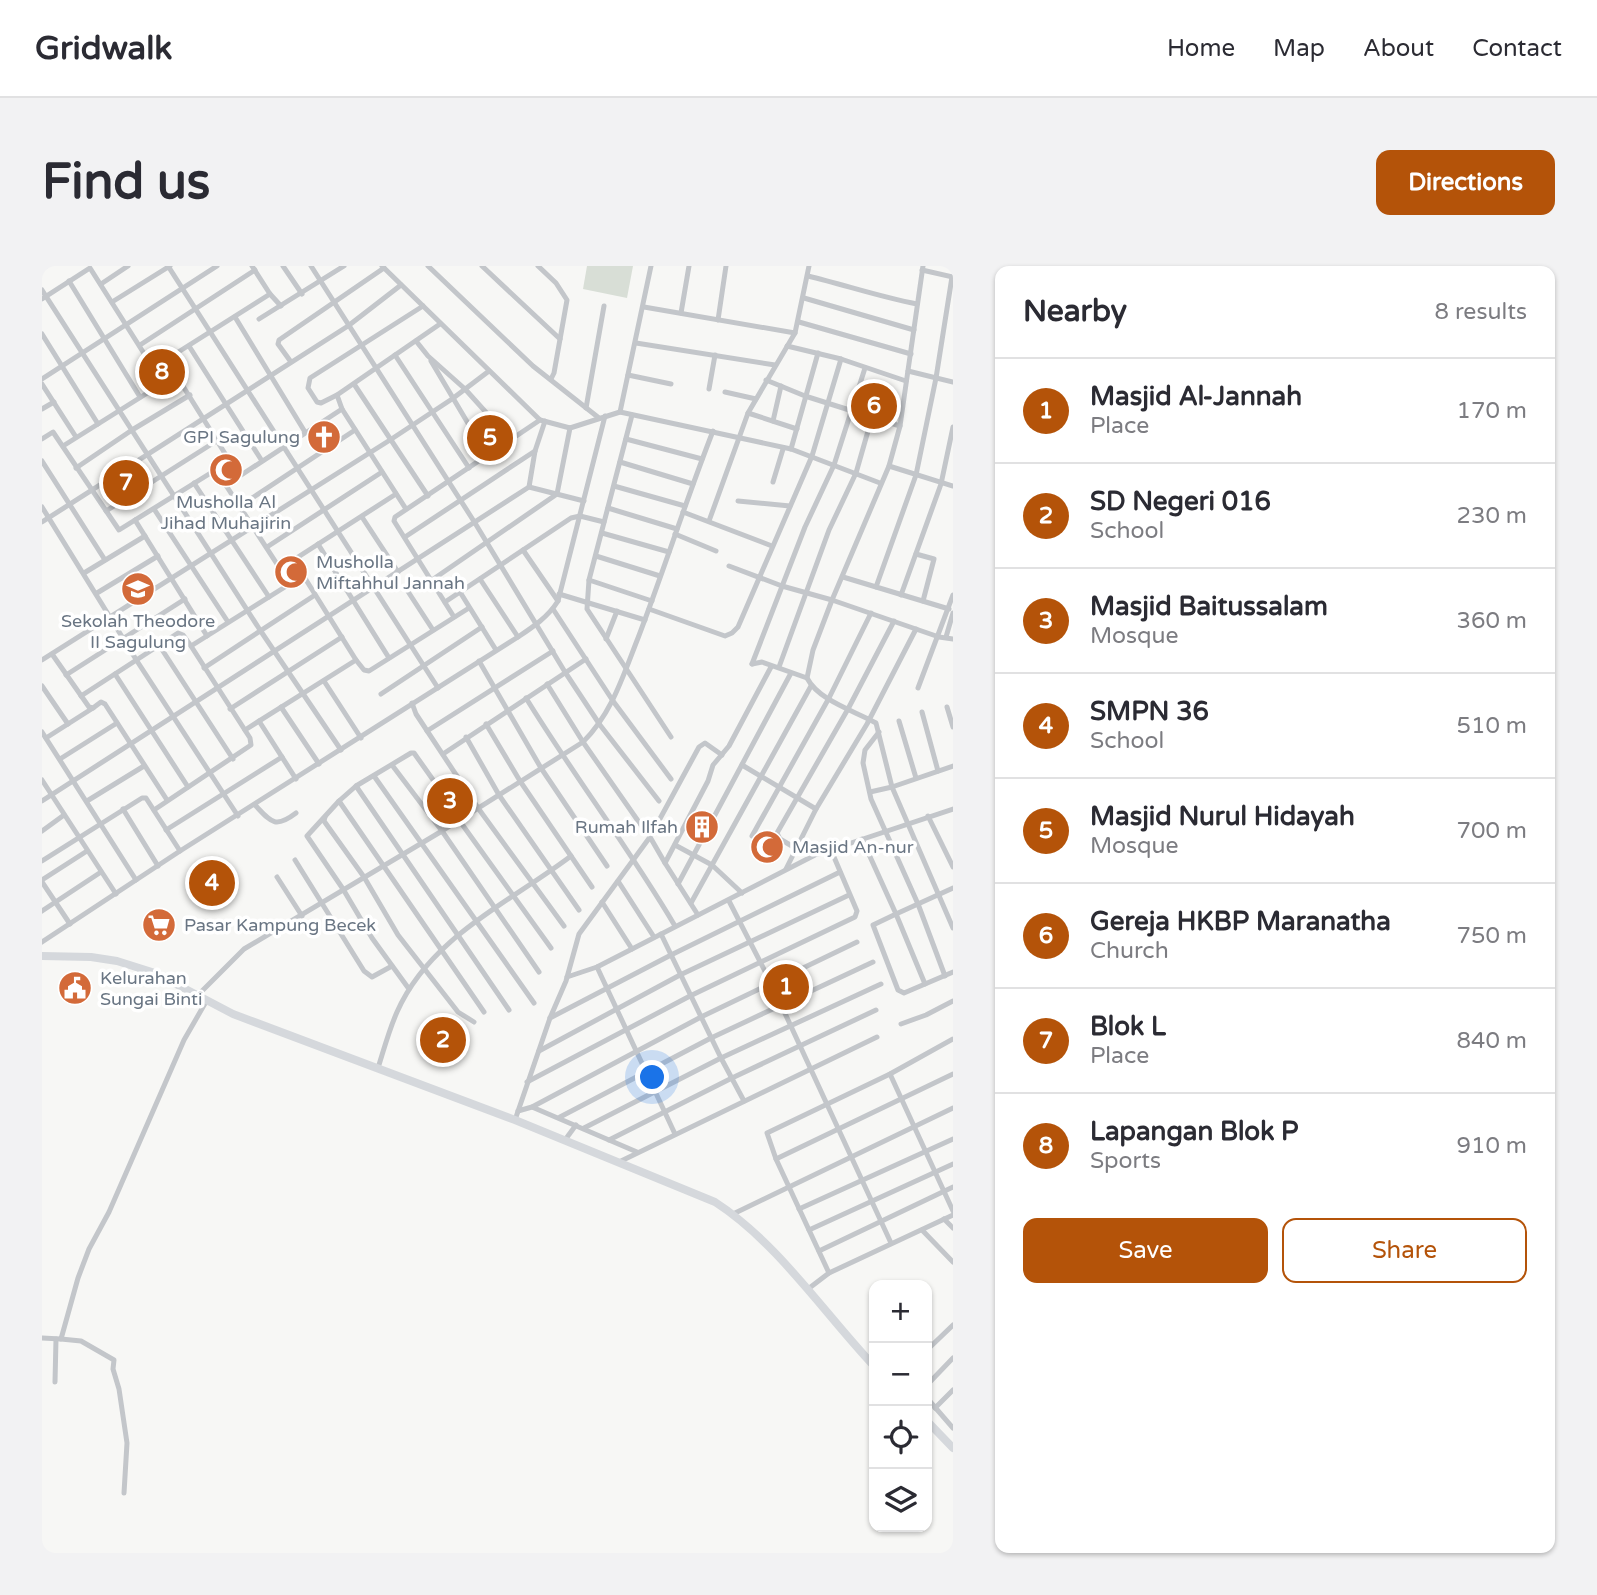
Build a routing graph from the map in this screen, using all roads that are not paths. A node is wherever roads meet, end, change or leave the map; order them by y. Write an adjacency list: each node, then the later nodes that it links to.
1 (109, 266): 18 (street)
2 (128, 266): 18 (street)
3 (169, 266): 25 (street); 31 (street)
4 (217, 266): 25 (street)
5 (283, 266): 28 (street)
6 (311, 266): 22 (street)
7 (344, 266): 22 (street)
8 (428, 266): 76 (street)
9 (482, 266): 52 (street)
10 (538, 266): 52 (street)
11 (651, 266): 37 (street)
12 (689, 266): 39 (street)
13 (726, 266): 42 (street)
14 (810, 266): 19 (street)
15 (383, 267): 24 (street); 32 (street)
16 (253, 268): 27 (street); 38 (street)
17 (923, 268): 20 (street); 33 (street)
18 (115, 275): 23 (street)
19 (808, 276): 30 (street); 33 (street)
20 (953, 277): 77 (street)
21 (69, 281): 23 (street); 29 (street); 51 (street)
22 (321, 282): 28 (street); 32 (street)
23 (101, 284): 31 (street)
24 (401, 285): 35 (street); 46 (street)
25 (182, 288): 38 (street); 44 (street)
26 (42, 290): 29 (street)
27 (270, 294): 34 (street); 40 (street)
28 (302, 294): 34 (street)
29 (44, 298): 59 (street)
30 (804, 298): 43 (street); 47 (street)
31 (112, 302): 44 (street)
32 (333, 304): 46 (street); 66 (street)
33 (917, 304): 47 (street)
34 (281, 306): 41 (street)
35 (423, 306): 45 (street); 57 (street)
36 (604, 306): 99 (street)
37 (644, 307): 39 (street); 54 (street)
38 (196, 309): 48 (street); 55 (street)
39 (681, 313): 42 (street)
40 (235, 317): 48 (street); 75 (street)
41 (259, 319)
42 (718, 320): 49 (street)
43 (799, 322): 49 (street); 61 (street)
44 (126, 324): 51 (street); 55 (street)
45 (440, 324): 53 (street); 72 (street)
46 (348, 326): 57 (street); 66 (street)
47 (914, 330): 61 (street)
48 (211, 331): 56 (street); 88 (street)
49 (795, 333): 58 (street)
50 (42, 334): 68 (street)
51 (104, 337): 59 (street); 93 (street)
52 (560, 339): 76 (street)
53 (416, 341): 62 (street); 64 (street)
54 (636, 343): 63 (street); 74 (street)
55 (140, 345): 69 (street)
56 (189, 346): 69 (street); 98 (street)
57 (362, 346): 70 (street); 91 (street)
58 (787, 346): 60 (street); 67 (street)
59 (83, 352): 68 (street); 101 (street)
60 (818, 354): 65 (street); 92 (street)
61 (911, 354): 73 (street)
62 (395, 355): 70 (street); 104 (street)
63 (715, 355): 67 (street); 87 (street)
64 (428, 356): 86 (street); 94 (street)
65 (841, 359): 71 (street); 97 (street)
66 (290, 362): 75 (street)
67 (775, 365): 78 (street)
68 (62, 366): 79 (street); 113 (street)
69 (153, 368): 80 (street)
70 (376, 368): 83 (street); 114 (street)
71 (866, 368): 81 (street); 103 (street)
72 (489, 371): 86 (street); 111 (street)
73 (908, 371): 77 (street); 81 (street)
74 (628, 375): 84 (street); 105 (street)
75 (270, 376): 88 (street); 123 (street)
76 (551, 379): 99 (street)
77 (936, 379): 82 (street); 152 (street)
78 (766, 380): 85 (street); 95 (street)
79 (42, 382): 96 (street)
80 (162, 382): 90 (street); 93 (street)
81 (906, 382): 116 (street)
82 (953, 382)
83 (354, 384): 91 (street); 129 (street)
84 (671, 384)
85 (781, 386): 92 (street); 112 (street)
86 (465, 389): 94 (street); 130 (street)
87 (709, 389)
88 (247, 391): 98 (street); 132 (street)
89 (724, 392): 95 (street)
90 (190, 395): 110 (street); 120 (street)
91 (337, 395): 102 (street)
92 (805, 396): 97 (street); 119 (street)
93 (140, 397): 101 (street)
94 (452, 399): 104 (street); 115 (street)
95 (756, 399): 106 (street)
96 (54, 401): 100 (street); 124 (street)
97 (828, 404): 103 (street); 138 (street)
98 (227, 405): 110 (street); 142 (street)
99 (586, 408): 108 (street)
100 (42, 409)
101 (120, 409): 113 (street); 120 (street)
102 (342, 409): 121 (street); 123 (street)
103 (851, 411): 109 (street); 144 (street)
104 (431, 412): 114 (street); 147 (street)
105 (620, 412): 107 (street); 108 (street)
106 (748, 413): 112 (street); 125 (street)
107 (632, 415): 122 (street); 127 (street)
108 (602, 417): 118 (street); 172 (street)
109 (872, 417): 116 (street); 151 (street)
110 (204, 419): 128 (street); 137 (street)
111 (543, 420): 118 (street); 130 (street); 135 (street)
112 (773, 421): 119 (street)
113 (98, 424): 124 (street)
114 (411, 425): 129 (street); 157 (street)
115 (469, 425)
116 (900, 426): 145 (street)
117 (953, 427): 160 (street)
118 (570, 428): 168 (street)
119 (797, 429): 134 (street)
120 (132, 430): 137 (street); 146 (street)
121 (355, 430): 136 (street); 148 (street)
122 (713, 431): 125 (street); 139 (street)
123 (305, 432): 132 (street)
124 (76, 437): 131 (street)
125 (737, 438): 133 (street); 188 (street)
126 (42, 439): 131 (street)
127 (626, 439): 139 (street); 143 (street)
128 (218, 440): 141 (street); 153 (street)
129 (390, 440): 136 (street); 170 (street)
130 (511, 440): 147 (street)
131 (63, 446): 146 (street)
132 (282, 448): 142 (street); 148 (street)
133 (783, 449): 134 (street); 155 (street)
134 (791, 449): 138 (street)
135 (535, 451): 164 (street); 171 (street)
136 (369, 452): 150 (street); 165 (street)
137 (147, 454): 153 (street); 166 (street)
138 (812, 456): 144 (street); 176 (street)
139 (702, 459): 159 (street)
140 (42, 461): 174 (street)
141 (230, 461): 149 (street); 154 (street)
142 (262, 461): 154 (street)
143 (620, 462): 159 (street); 162 (street)
144 (834, 465): 151 (street); 228 (street)
145 (889, 466): 152 (street); 158 (street)
146 (76, 468): 166 (street)
147 (469, 468): 157 (street)
148 (296, 469): 165 (street); 175 (street)
149 (216, 470): 156 (street); 161 (street)
150 (382, 472): 167 (street); 182 (street)
151 (856, 473): 158 (street); 233 (street)
152 (916, 475): 160 (street); 229 (street)
153 (161, 476): 169 (street); 183 (street)
154 (239, 476): 161 (street)
155 (773, 482)
156 (194, 483): 169 (street); 198 (street)
157 (448, 483): 170 (street); 171 (street)
158 (880, 483): 223 (street)
159 (693, 484): 181 (street)
160 (941, 484): 163 (street); 207 (street)
161 (226, 485): 175 (street)
162 (614, 486): 178 (street); 181 (street)
163 (953, 486)
164 (529, 487): 168 (street); 191 (street)
165 (309, 489): 182 (street); 192 (street)
166 (91, 490): 174 (street); 183 (street)
167 (396, 494): 180 (street); 185 (street)
168 (557, 494): 172 (street); 200 (street)
169 (174, 496): 179 (street); 205 (street)
170 (428, 496): 180 (street)
171 (461, 501): 191 (street); 197 (street)
172 (584, 501): 184 (street)
173 (738, 501): 176 (street)
174 (69, 503): 186 (street); 212 (street)
175 (240, 506): 192 (street)
176 (790, 506): 201 (street)
177 (42, 507): 186 (street)
178 (608, 508): 190 (street); 194 (street)
179 (154, 509): 187 (street); 213 (street)
180 (406, 509): 197 (street)
181 (684, 509): 188 (street); 194 (street)
182 (324, 510): 193 (street); 202 (street)
183 (106, 511): 187 (street)
184 (580, 516): 190 (street); 203 (street); 239 (street)
185 (362, 517): 193 (street); 217 (street)
186 (49, 518): 189 (street); 218 (street)
187 (135, 520): 196 (street)
188 (709, 521): 201 (street)
189 (42, 522)
190 (604, 522): 195 (street)
191 (475, 523): 200 (street); 210 (street)
192 (253, 525): 198 (street); 202 (street)
193 (338, 532): 199 (street); 230 (street)
194 (676, 532): 204 (street); 206 (street)
195 (601, 533): 206 (street); 209 (street)
196 (145, 536): 208 (street); 212 (street)
197 (405, 537): 210 (street)
198 (232, 539): 205 (street); 238 (street)
199 (318, 544): 211 (street); 244 (street)
200 (488, 544): 214 (street); 225 (street)
201 (772, 546): 222 (street)
202 (267, 547): 216 (street)
203 (523, 551): 214 (street); 239 (street)
204 (716, 551)
205 (210, 552): 213 (street); 250 (street)
206 (669, 552): 220 (street)
207 (916, 554): 236 (street); 243 (street)
208 (158, 556): 221 (street); 234 (street)
209 (596, 556): 220 (street); 226 (street)
210 (419, 558): 217 (street); 225 (street)
211 (293, 559): 216 (street); 219 (street)
212 (105, 560): 218 (street)
213 (190, 565): 221 (street); 260 (street)
214 (502, 565): 224 (street); 261 (street)
215 (729, 566): 222 (street)
216 (281, 568): 227 (street)
217 (398, 572): 230 (street)
218 (84, 573): 234 (street)
219 (304, 575): 227 (street); 235 (street)
220 (660, 576): 242 (street)
221 (171, 577): 240 (street); 254 (street)
222 (758, 577): 228 (street); 249 (street)
223 (843, 577): 229 (street); 241 (street)
224 (480, 579): 232 (street); 268 (street)
225 (432, 580): 245 (street)
226 (589, 580): 242 (street); 246 (street)
227 (290, 584): 238 (street)
228 (782, 586): 233 (street); 287 (street)
229 (876, 587): 236 (street)
230 (374, 588): 244 (street); 274 (street)
231 (407, 590): 265 (street)
232 (460, 592): 245 (street); 247 (street)
233 (805, 592): 241 (street); 288 (street)
234 (97, 593): 254 (street)
235 (315, 595): 255 (street); 264 (street)
236 (901, 595): 243 (street)
237 (953, 595): 252 (street)
238 (269, 597): 250 (street)
239 (558, 598): 246 (street); 248 (street)
240 (185, 599): 266 (street); 270 (street)
241 (832, 600): 253 (street); 296 (street)
242 (652, 601): 249 (street)
243 (923, 601): 252 (street)
244 (354, 602): 255 (street); 280 (street)
245 (445, 602): 256 (street)
246 (586, 602): 251 (street); 272 (street)
247 (469, 608): 256 (street); 262 (street)
248 (553, 609): 261 (street); 281 (street)
249 (649, 609): 257 (street)
250 (247, 610): 260 (street); 264 (street)
251 (617, 611): 257 (street); 272 (street)
252 (951, 611): 259 (street); 269 (street)
253 (871, 612): 258 (street); 309 (street)
254 (111, 616): 270 (street); 279 (street)
255 (330, 617): 267 (street); 278 (street)
256 (454, 617): 265 (street)
257 (645, 620): 290 (street)
258 (894, 621): 263 (street); 317 (street)
259 (952, 621): 271 (street)
260 (228, 622): 266 (street)
261 (536, 625): 268 (street); 277 (street)
262 (482, 627): 276 (street); 286 (street)
263 (916, 629): 269 (street); 321 (street)
264 (260, 630): 278 (street); 289 (street)
265 (433, 630): 274 (street)
266 (207, 636): 275 (street)
267 (342, 637): 283 (street); 291 (street)
268 (517, 637): 276 (street)
269 (939, 637): 271 (street); 303 (street)
270 (124, 638): 284 (street); 295 (street)
271 (950, 638)
272 (606, 639): 290 (street)
273 (159, 645): 275 (street); 284 (street); 311 (street)
274 (411, 645): 280 (street); 286 (street)
275 (191, 646): 289 (street)
276 (496, 650): 285 (street)
277 (552, 651): 292 (street); 302 (street)
278 (274, 652): 291 (street); 304 (street)
279 (52, 654): 282 (street); 295 (street)
280 (389, 658): 283 (street)
281 (586, 659): 292 (street); 310 (street)
282 (42, 660)
283 (356, 660): 297 (street)
284 (137, 661): 294 (street); 320 (street)
285 (479, 661): 301 (street); 302 (street)
286 (424, 667): 301 (street); 306 (street)
287 (771, 667): 288 (street); 341 (street)
288 (779, 667): 293 (street)
289 (204, 668): 304 (street)
290 (625, 670): 310 (street); 335 (street)
291 (288, 672): 305 (street); 316 (street)
292 (565, 672): 298 (street); 327 (street)
293 (791, 673): 296 (street); 348 (street)
294 (115, 674): 307 (street); 330 (street)
295 (66, 675): 307 (street)
296 (807, 678): 300 (street)
297 (324, 681): 305 (street); 336 (street)
298 (547, 684): 308 (street); 337 (street)
299 (42, 685): 325 (street)
300 (811, 686): 309 (street); 356 (street)
301 (438, 688): 312 (street)
302 (494, 688): 318 (street); 331 (street)
303 (918, 688)
304 (218, 689): 311 (street); 316 (street)
305 (302, 694): 313 (street); 339 (street)
306 (382, 694)
307 (81, 696): 315 (street)
308 (526, 698): 318 (street); 342 (street)
309 (829, 698): 317 (street); 365 (street)
310 (613, 701): 327 (street); 359 (street)
311 (196, 702): 320 (street); 344 (street)
312 (412, 703): 331 (street); 336 (street)
313 (281, 707): 323 (street); 346 (street)
314 (947, 707): 328 (street)
315 (93, 708): 324 (street); 325 (street)
316 (230, 709): 329 (street)
317 (848, 709): 321 (street); 371 (street)
318 (507, 710): 326 (street); 351 (street)
319 (922, 712): 352 (street)
320 (173, 717): 330 (street); 353 (street)
321 (869, 719): 332 (street); 380 (street)
322 (899, 721): 357 (street)
323 (259, 722): 329 (street); 343 (street)
324 (117, 723): 338 (street); 345 (street)
325 (68, 724): 333 (street)
326 (486, 724): 334 (street); 362 (street)
327 (600, 725): 337 (street); 375 (street)
328 (953, 727)
329 (245, 730): 344 (street)
330 (152, 731): 338 (street); 364 (street)
331 (427, 731): 340 (street)
332 (878, 732): 366 (street); 367 (street)
333 (44, 735): 345 (street)
334 (466, 737): 340 (street); 369 (street)
335 (671, 737)
336 (361, 738): 339 (street)
337 (583, 742): 342 (street); 391 (street)
338 (130, 743): 349 (street); 361 (street)
339 (341, 750): 346 (street)
340 (443, 754): 355 (street)
341 (722, 755): 398 (street); 401 (street)
342 (561, 756): 351 (street); 409 (street)
343 (282, 757): 358 (street); 368 (street)
344 (233, 759): 353 (street)
345 (60, 760): 361 (street)
346 (319, 764): 358 (street)
347 (392, 765): 354 (street); 355 (street); 394 (street)
348 (742, 765): 356 (street); 407 (street)
349 (144, 766): 372 (street); 376 (street)
350 (953, 766): 352 (street)
351 (541, 768): 362 (street); 416 (street)
352 (938, 771): 357 (street)
353 (210, 773): 364 (street); 368 (street)
354 (374, 776): 363 (street); 400 (street)
355 (457, 776): 378 (street)
356 (760, 776): 365 (street); 413 (street)
357 (916, 778): 366 (street)
358 (296, 779): 377 (street)
359 (671, 779)
360 (42, 780): 370 (street)
361 (73, 780): 370 (street); 376 (street)
362 (520, 781): 369 (street); 408 (street)
363 (356, 786): 374 (street); 406 (street)
364 (188, 787): 372 (street)
365 (779, 787): 371 (street); 396 (street)
366 (892, 787): 367 (street); 389 (street)
367 (870, 792): 395 (street)
368 (223, 793): 385 (street); 392 (street)
369 (499, 794): 378 (street); 419 (street)
370 (51, 795): 373 (street); 384 (street)
371 (798, 798): 380 (street); 402 (street)
372 (167, 800): 382 (street)
373 (42, 801)
374 (339, 801): 386 (street); 415 (street)
375 (659, 801)
376 (87, 802): 390 (street)
377 (255, 805): 383 (street); 385 (street)
378 (478, 808): 388 (street); 427 (street)
379 (123, 809): 382 (street); 390 (street); 414 (street)
380 (816, 809): 402 (street)
381 (953, 809): 387 (street)
382 (154, 810): 392 (street)
383 (296, 813)
384 (64, 816): 393 (street); 397 (street)
385 (238, 816): 405 (street)
386 (325, 816): 423 (street); 431 (street)
387 (928, 816): 389 (street); 417 (street)
388 (460, 820): 394 (street); 434 (street)
389 (907, 823): 395 (street); 435 (street)
390 (101, 824): 397 (street); 424 (street)
391 (643, 828)
392 (166, 830): 405 (street)
393 (42, 831)
394 (442, 831): 400 (street); 443 (street)
395 (885, 831): 399 (street); 442 (street)
396 (752, 836)
397 (78, 837): 403 (street); 411 (street)
398 (650, 837): 409 (street); 412 (street)
399 (862, 839): 404 (street); 446 (street)
400 (421, 844): 406 (street); 450 (street)
401 (675, 845): 407 (street); 412 (street)
402 (797, 849): 418 (street)
403 (87, 850): 420 (street); 425 (street)
404 (831, 850): 418 (street); 421 (street)
405 (180, 851): 414 (street)
406 (401, 854): 415 (street); 456 (street)
407 (693, 855): 413 (street); 428 (street)
408 (571, 856): 419 (street); 429 (street)
409 (635, 859): 426 (street); 453 (street)
410 (295, 860): 440 (street)
411 (42, 861)
412 (665, 863): 428 (street)
413 (712, 865): 432 (street); 441 (street)
414 (158, 866): 424 (street)
415 (383, 866): 423 (street); 463 (street)
416 (607, 866)
417 (953, 867)
418 (786, 869): 432 (street)
419 (552, 870): 427 (street); 444 (street)
420 (101, 872): 433 (street); 438 (street)
421 (840, 872): 436 (street); 449 (street)
422 (277, 877): 448 (street)
423 (364, 877): 431 (street); 470 (street)
424 (136, 880): 433 (street)
425 (42, 881): 438 (street)
426 (618, 881): 439 (street); 457 (street)
427 (533, 883): 434 (street); 452 (street)
428 (678, 884): 441 (street)
429 (592, 887)
430 (953, 888): 435 (street)
431 (343, 889): 440 (street); 468 (street)
432 (742, 893): 437 (street)
433 (116, 894): 451 (street)
434 (513, 894): 443 (street); 461 (street)
435 (939, 894): 442 (street); 454 (street)
436 (849, 895): 459 (street); 466 (street)
437 (729, 901): 447 (street); 449 (street)
438 (55, 902): 445 (street); 451 (street)
439 (602, 902): 462 (street); 475 (street)
440 (322, 903): 448 (street); 468 (street)
441 (691, 903): 447 (street)
442 (918, 904): 446 (street); 474 (street)
443 (496, 909): 450 (street); 471 (street)
444 (579, 910)
445 (42, 911)
446 (896, 914): 478 (street); 478 (street)
447 (698, 915): 453 (street)
448 (302, 916): 481 (street)
449 (740, 921): 459 (street); 464 (street)
450 (475, 922): 456 (street); 485 (street)
451 (70, 923): 458 (street)
452 (564, 926)
453 (676, 926): 455 (street)
454 (953, 928)
455 (661, 933): 457 (street); 464 (street)
456 (457, 936): 463 (street); 487 (street)
457 (654, 937): 462 (street)
458 (42, 941)
459 (751, 941): 466 (street); 473 (street)
460 (857, 942): 476 (street)
461 (551, 948)
462 (632, 949): 469 (street)
463 (440, 951): 470 (street); 490 (street)
464 (671, 955): 473 (street); 480 (street)
465 (42, 956): 481 (street)
466 (761, 962): 476 (street); 482 (street)
467 (873, 962): 486 (street)
468 (393, 966): 479 (street)
469 (597, 967): 475 (street); 480 (street)
470 (424, 968): 479 (street); 493 (street)
471 (539, 972)
472 (953, 972): 474 (street)
473 (680, 975): 482 (street); 489 (street)
474 (945, 976): 478 (street)
475 (567, 977): 492 (street)
476 (771, 983): 486 (street); 491 (street)
477 (881, 984): 495 (street)
478 (925, 984)
479 (409, 989): 504 (street)
480 (607, 990): 489 (street); 492 (street)
481 (198, 995): 483 (street)
482 (690, 996): 491 (street); 496 (street)
483 (207, 1000): 504 (street); 555 (street)
484 (953, 1001): 494 (street)
485 (534, 1003)
486 (781, 1004): 495 (street); 498 (street)
487 (509, 1010)
488 (876, 1010): 500 (street)
489 (617, 1011): 496 (street); 501 (street)
490 (484, 1012)
491 (701, 1017): 498 (street); 502 (street)
492 (550, 1018): 501 (street)
493 (474, 1022)
494 (901, 1024)
495 (792, 1026): 500 (street); 503 (street)
496 (625, 1030): 502 (street); 510 (street)
497 (877, 1037): 505 (street)
498 (711, 1038): 503 (street); 506 (street)
499 (952, 1042): 507 (street)
500 (800, 1046): 505 (street); 509 (street)
501 (539, 1051): 510 (street)
502 (636, 1052): 506 (street); 515 (street)
503 (721, 1058): 509 (street); 511 (street)
504 (378, 1068): 518 (street)
505 (812, 1070): 513 (street); 514 (street)
506 (645, 1072): 511 (street); 519 (street)
507 (890, 1074): 512 (street); 514 (street)
508 (953, 1074): 512 (street)
509 (732, 1078): 513 (street); 517 (street)
510 (527, 1082): 518 (street)
511 (653, 1092): 517 (street); 522 (street)
512 (901, 1099): 521 (street); 523 (street)
513 (744, 1101): 524 (street)
514 (827, 1104): 523 (street); 531 (street)
515 (532, 1107): 518 (street); 519 (street)
516 (953, 1108): 521 (street)
517 (664, 1111): 524 (street); 527 (street)
518 (517, 1115): 526 (street)
519 (560, 1117): 520 (street)
520 (576, 1125): 522 (street); 526 (street)
521 (913, 1126): 529 (street); 530 (street)
522 (584, 1128): 527 (street)
523 (839, 1130): 530 (street); 531 (street)
524 (675, 1134): 528 (street)
525 (953, 1139): 529 (street)
526 (565, 1140): 532 (street)
527 (608, 1140): 528 (street)
528 (637, 1152): 532 (street)
529 (924, 1152): 534 (street); 535 (street)
530 (853, 1157): 535 (street); 536 (street)
531 (776, 1159): 536 (street)
532 (619, 1162): 542 (street)
533 (953, 1164): 534 (street)
534 (934, 1173): 538 (street); 539 (street)
535 (863, 1180): 539 (street); 540 (street)
536 (789, 1185): 540 (street); 542 (street)
537 (953, 1188): 538 (street)
538 (944, 1192): 541 (street); 544 (street)
539 (873, 1201): 544 (street); 546 (street)
540 (799, 1209): 546 (street)
541 (953, 1213): 543 (street)
542 (733, 1214): 552 (street)
543 (944, 1219): 545 (street); 547 (street)
544 (882, 1222): 548 (street); 549 (street)
545 (953, 1228)
546 (808, 1230): 549 (street)
547 (922, 1230): 548 (street); 550 (street)
548 (891, 1243): 551 (street)
549 (818, 1251): 551 (street)
550 (952, 1259)
551 (829, 1273): 552 (street)
552 (808, 1289): 558 (street)
553 (953, 1325): 556 (street)
554 (42, 1339): 555 (street)
555 (58, 1339): 560 (street); 567 (street)
556 (932, 1345)
557 (953, 1358): 559 (street)
558 (869, 1360)
559 (932, 1380)
560 (55, 1382)
561 (953, 1390): 563 (street)
562 (932, 1404): 563 (street)
563 (935, 1408): 564 (street)
564 (951, 1423)
565 (932, 1425): 566 (street)
566 (953, 1448)
567 (124, 1493)

